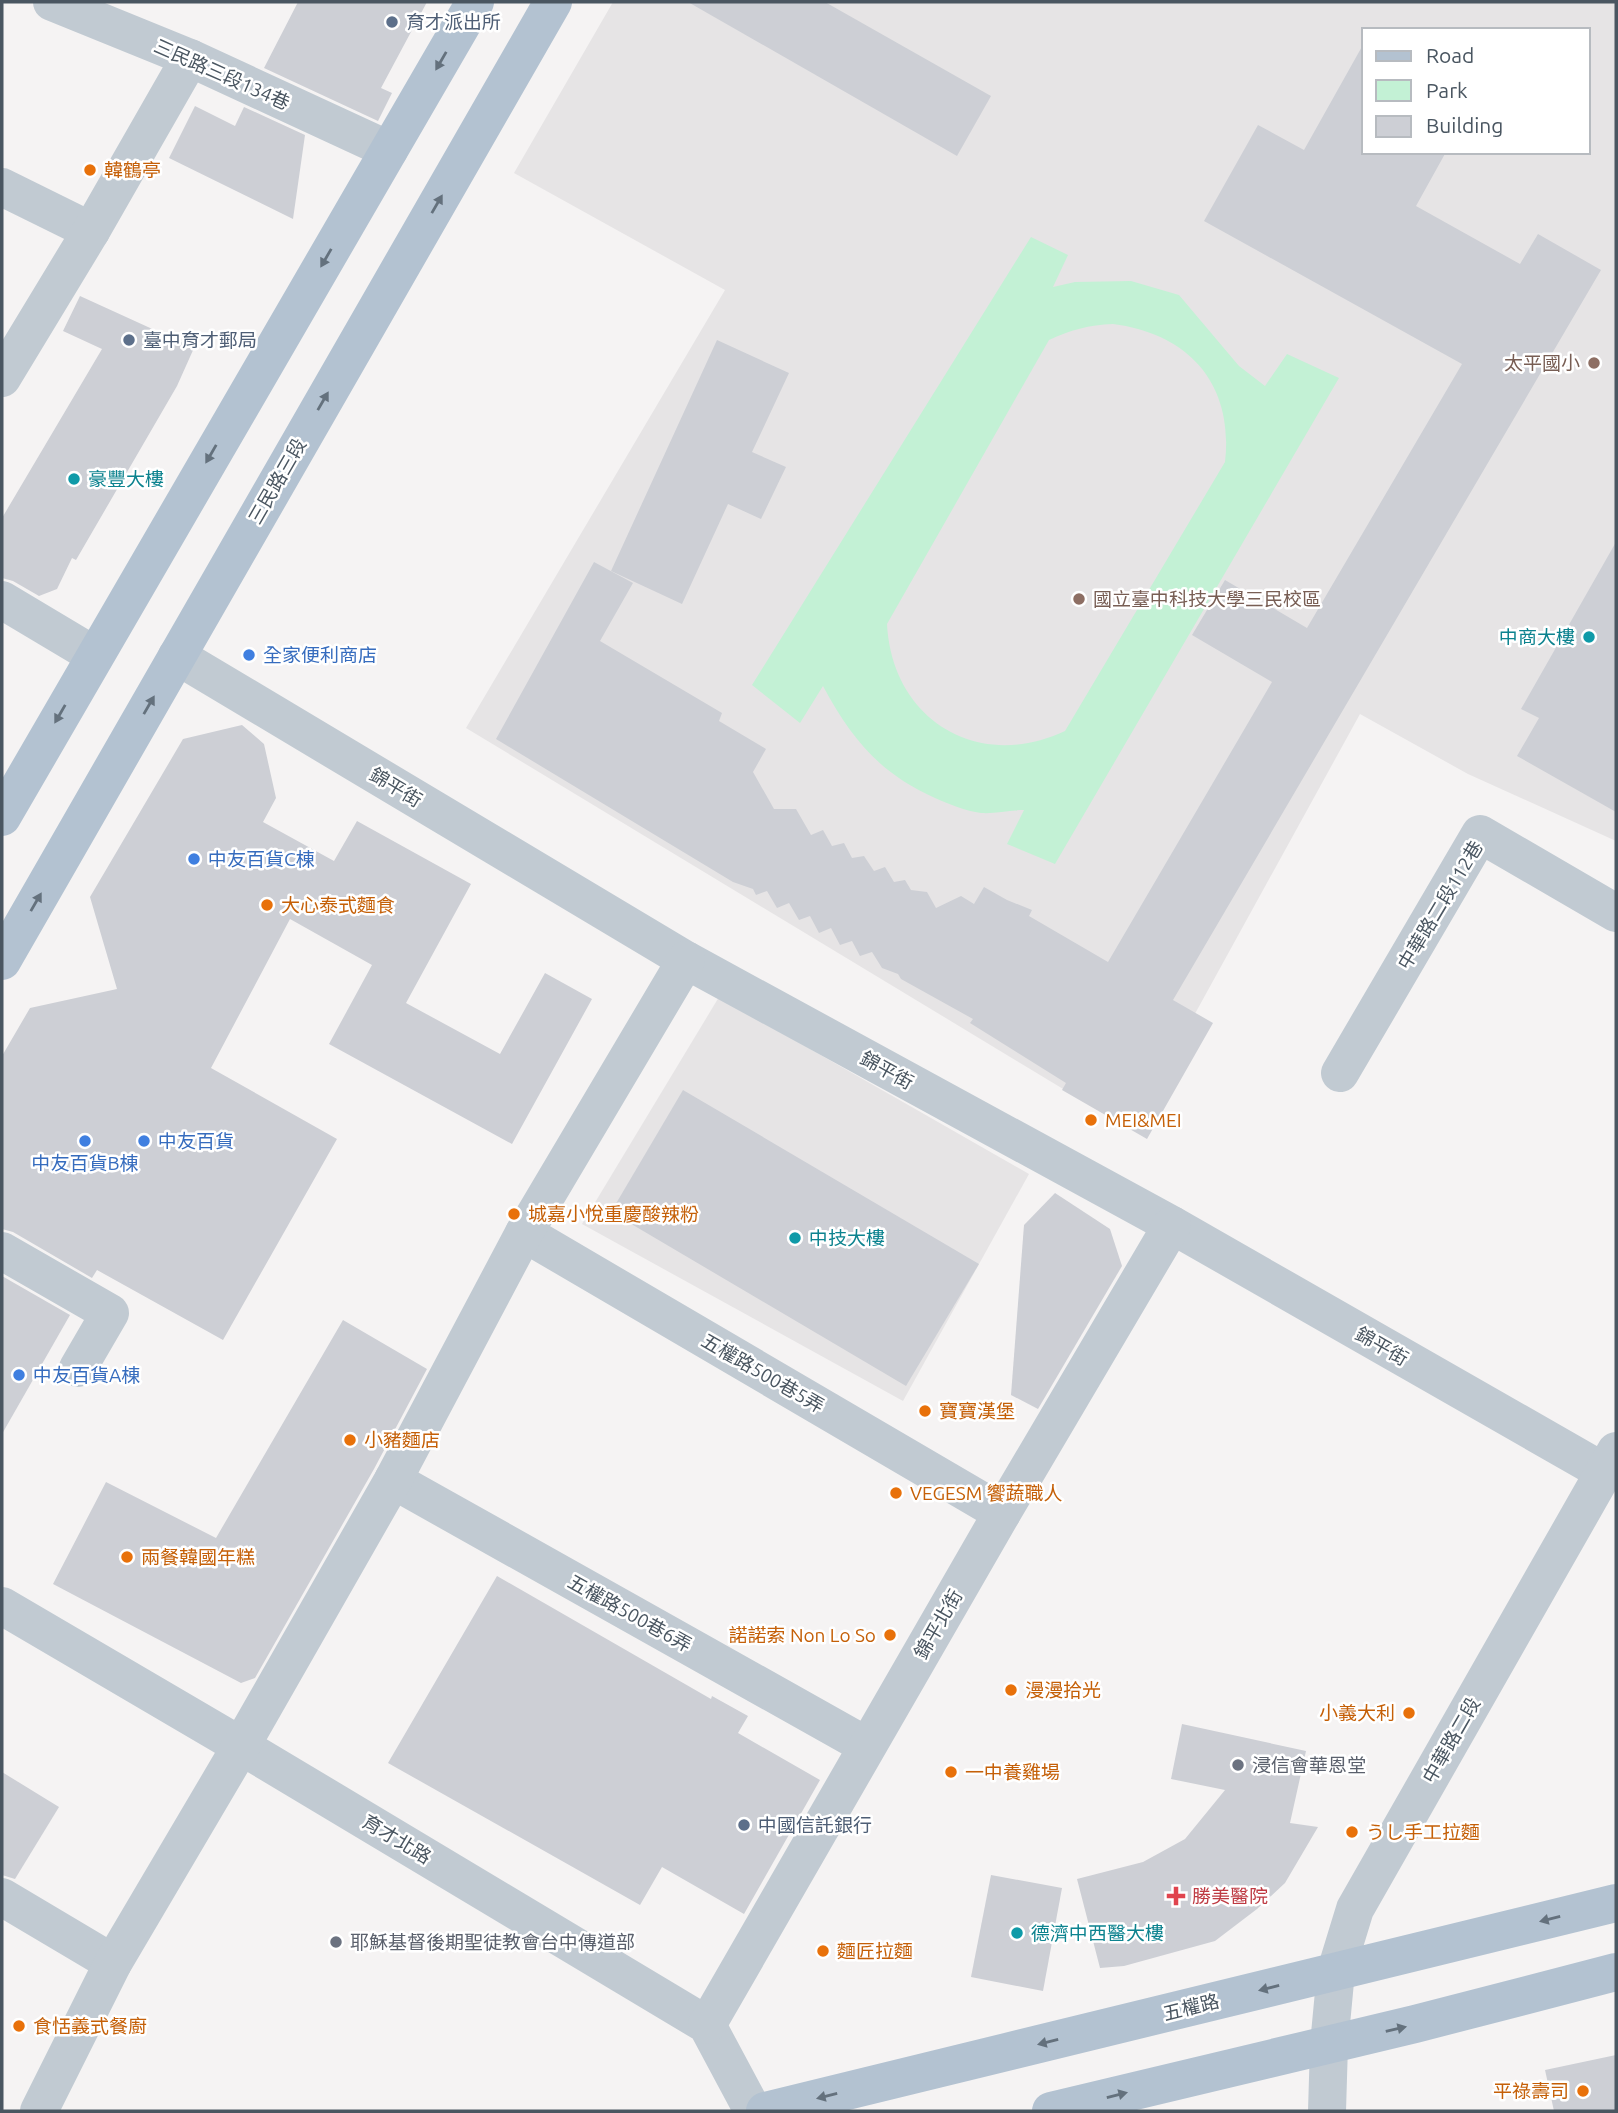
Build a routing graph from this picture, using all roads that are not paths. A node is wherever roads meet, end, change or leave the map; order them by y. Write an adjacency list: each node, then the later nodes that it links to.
1 (52, 2): 4 (street, 三民路三段134巷)
2 (475, 2): 5 (main road, one-way to 5)
3 (552, 2): 11 (main road, 三民路三段, one-way to 3)
4 (190, 58): 5 (street, 三民路三段134巷); 7 (street)
5 (390, 150): 10 (main road, one-way to 10)
6 (2, 187): 7 (street)
7 (91, 231): 8 (street)
8 (2, 378)
9 (2, 600): 10 (street)
10 (94, 655): 12 (main road, one-way to 12)
11 (177, 656): 14 (street, 錦平街); 15 (main road, 三民路三段, one-way to 11)
12 (2, 817)
13 (1616, 913): 16 (street, 中華路二段112巷)
14 (685, 960): 17 (street, 錦平街); 18 (street)
15 (2, 961)
16 (1340, 1073)
17 (1172, 1225): 21 (street, 錦平街); 23 (street, 錦平北街)
18 (524, 1233): 22 (street); 23 (street, 五權路500巷5弄)
19 (2, 1251): 20 (street)
20 (78, 1368)
21 (1610, 1462): 30 (street, 中華路二段)
22 (393, 1480): 25 (street); 26 (street, 五權路500巷6弄)
23 (1002, 1513): 26 (street, 錦平北街)
24 (2, 1606): 25 (street, 育才北路)
25 (241, 1746): 29 (street); 32 (street, 育才北路)
26 (867, 1746): 32 (street, 錦平北街)
27 (2, 1898): 29 (street)
28 (1616, 1903): 30 (main road, 五權路, one-way to 30)
29 (113, 1963): 34 (street)
30 (1336, 1972): 33 (street, 中華路二段); 36 (main road, 五權路, one-way to 36)
31 (1616, 1972): 33 (main road, one-way to 31)
32 (707, 2025): 35 (street)
33 (1329, 2045): 37 (main road, one-way to 33); 38 (street, 中華路二段)
34 (39, 2111)
35 (753, 2111)
36 (765, 2111)
37 (1051, 2111)
38 (1327, 2111)

